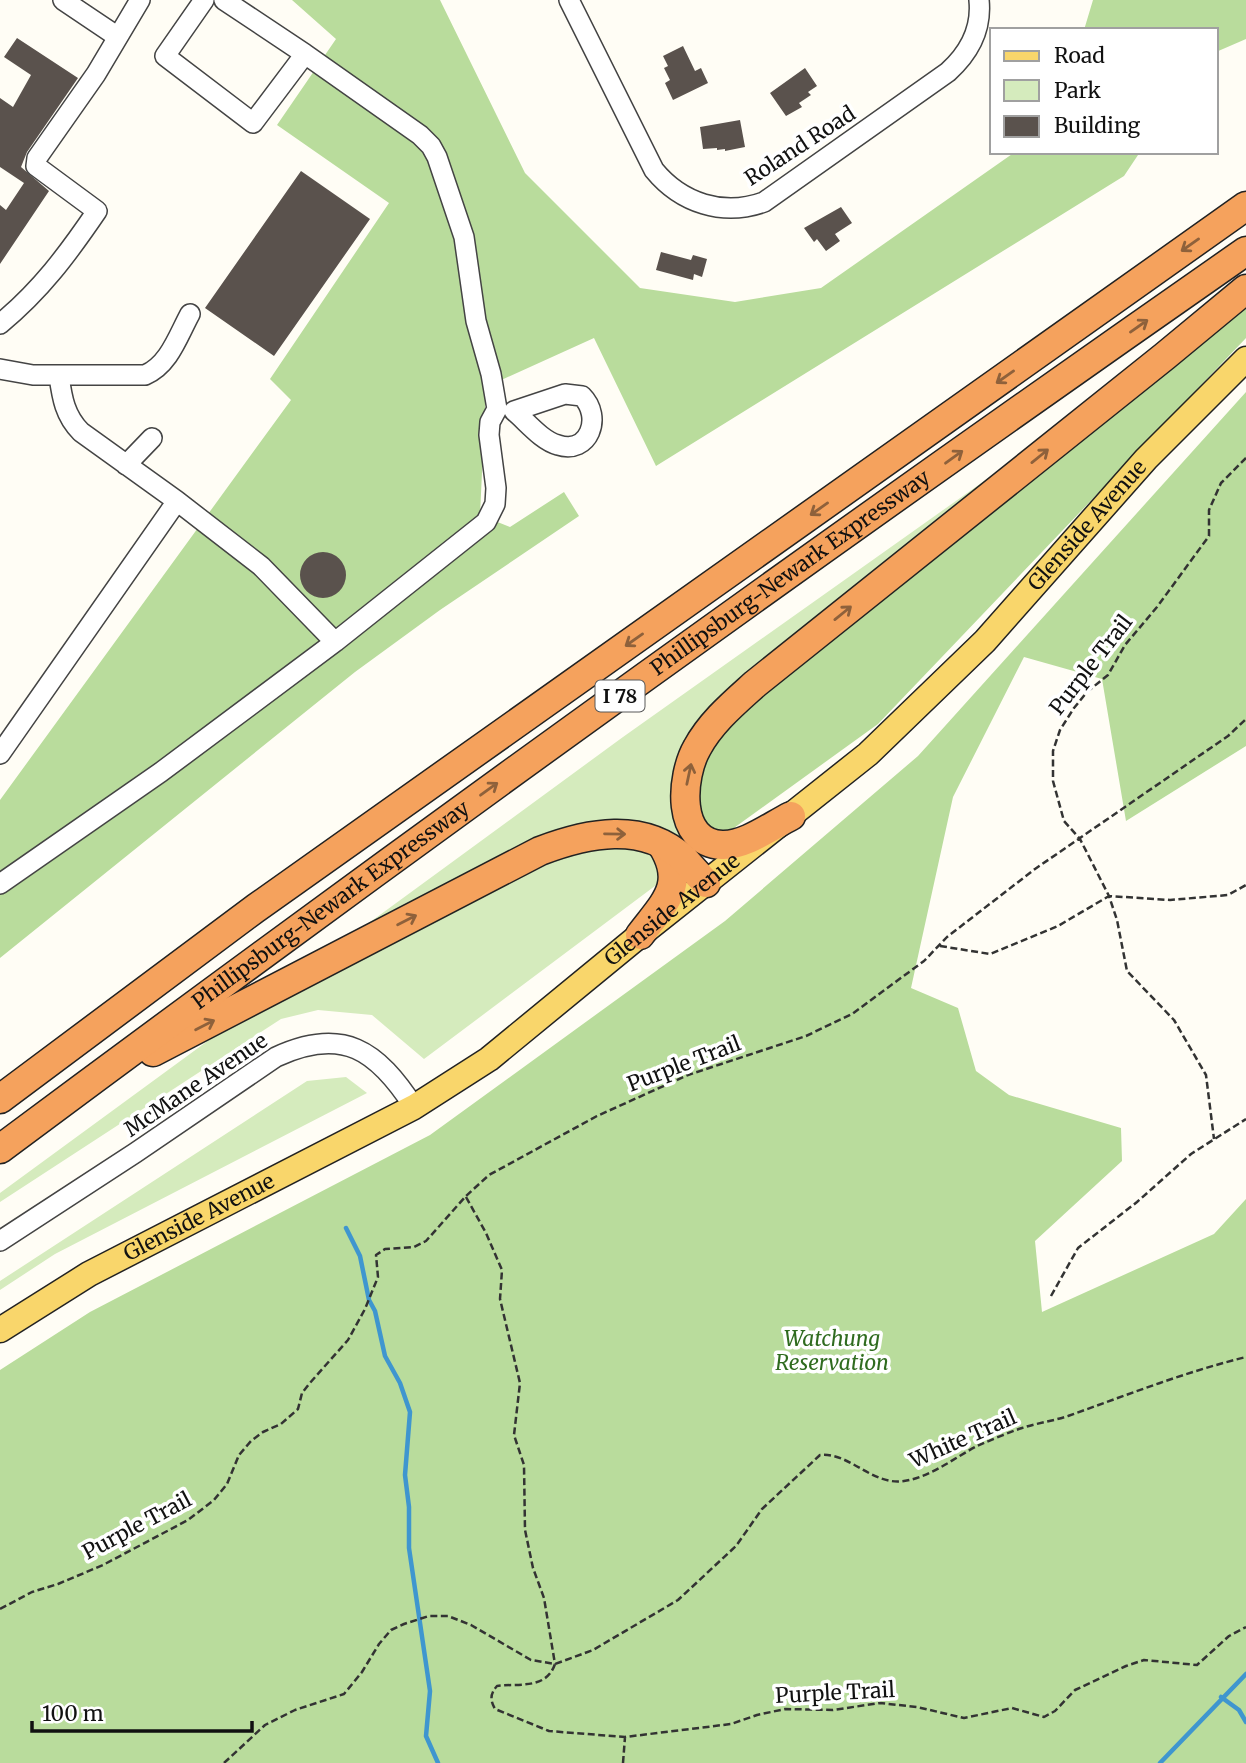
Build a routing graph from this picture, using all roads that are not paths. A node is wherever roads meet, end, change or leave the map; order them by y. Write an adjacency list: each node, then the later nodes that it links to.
1 (63, 0): 7 (street)
2 (140, 0): 7 (street)
3 (204, 0): 8 (street)
4 (223, 0): 8 (street)
5 (569, 0): 6 (street, Roland Road)
6 (979, 0)
7 (118, 37): 13 (street)
8 (305, 54): 20 (street)
9 (1246, 206): 28 (highway, Phillipsburg-Newark Expressway / I 78, one-way to 28)
10 (1246, 251): 30 (highway, Phillipsburg-Newark Expressway / I 78, one-way to 10)
11 (1246, 289): 23 (highway, one-way to 11)
12 (190, 314): 16 (street)
13 (0, 324)
14 (1246, 359): 22 (main road, Glenside Avenue)
15 (0, 369): 16 (street)
16 (59, 376): 18 (street)
17 (152, 438): 18 (street)
18 (126, 465): 19 (street)
19 (177, 501): 20 (street); 21 (street)
20 (335, 642): 26 (street)
21 (0, 754)
22 (791, 816): 23 (highway); 25 (main road, Glenside Avenue)
23 (691, 827): 25 (highway)
24 (662, 845): 25 (highway); 27 (highway); 30 (highway, one-way to 24)
25 (712, 879): 27 (main road, Glenside Avenue)
26 (0, 884)
27 (640, 935): 29 (main road, Glenside Avenue)
28 (0, 1099)
29 (414, 1107): 31 (street, McMane Avenue); 32 (main road, Glenside Avenue)
30 (0, 1149)
31 (0, 1241)
32 (0, 1330)

